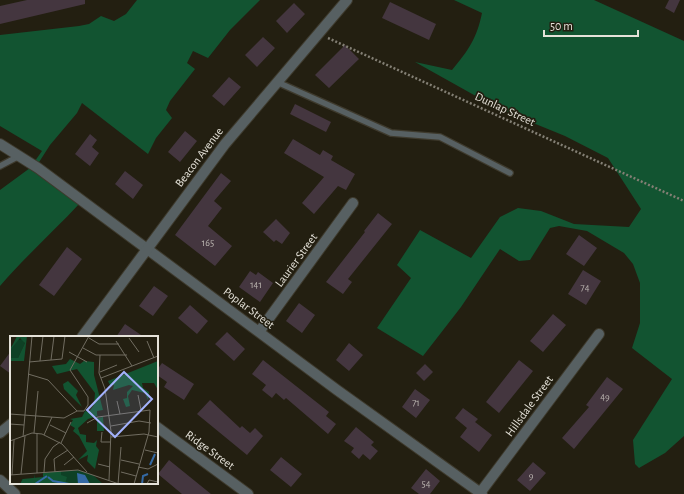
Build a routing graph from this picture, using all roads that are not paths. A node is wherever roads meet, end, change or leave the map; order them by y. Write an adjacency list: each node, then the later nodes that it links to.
1 (347, 0): 2 (street, Beacon Avenue)
2 (277, 82): 6 (lane); 8 (street, Beacon Avenue)
3 (0, 144): 4 (street, Poplar Street)
4 (19, 156): 5 (lane); 8 (street, Poplar Street)
5 (0, 166)
6 (510, 173)
7 (353, 203): 9 (street, Laurier Street)
8 (148, 249): 9 (street, Poplar Street); 11 (street, Beacon Avenue)
9 (259, 332): 18 (street, Poplar Street)
10 (598, 334): 18 (street, Hillsdale Street)
11 (83, 336)
12 (10, 425): 14 (street)
13 (158, 428): 17 (street, Ridge Street)
14 (0, 433)
15 (0, 480): 16 (street)
16 (16, 494)
17 (248, 494)
18 (481, 494)

